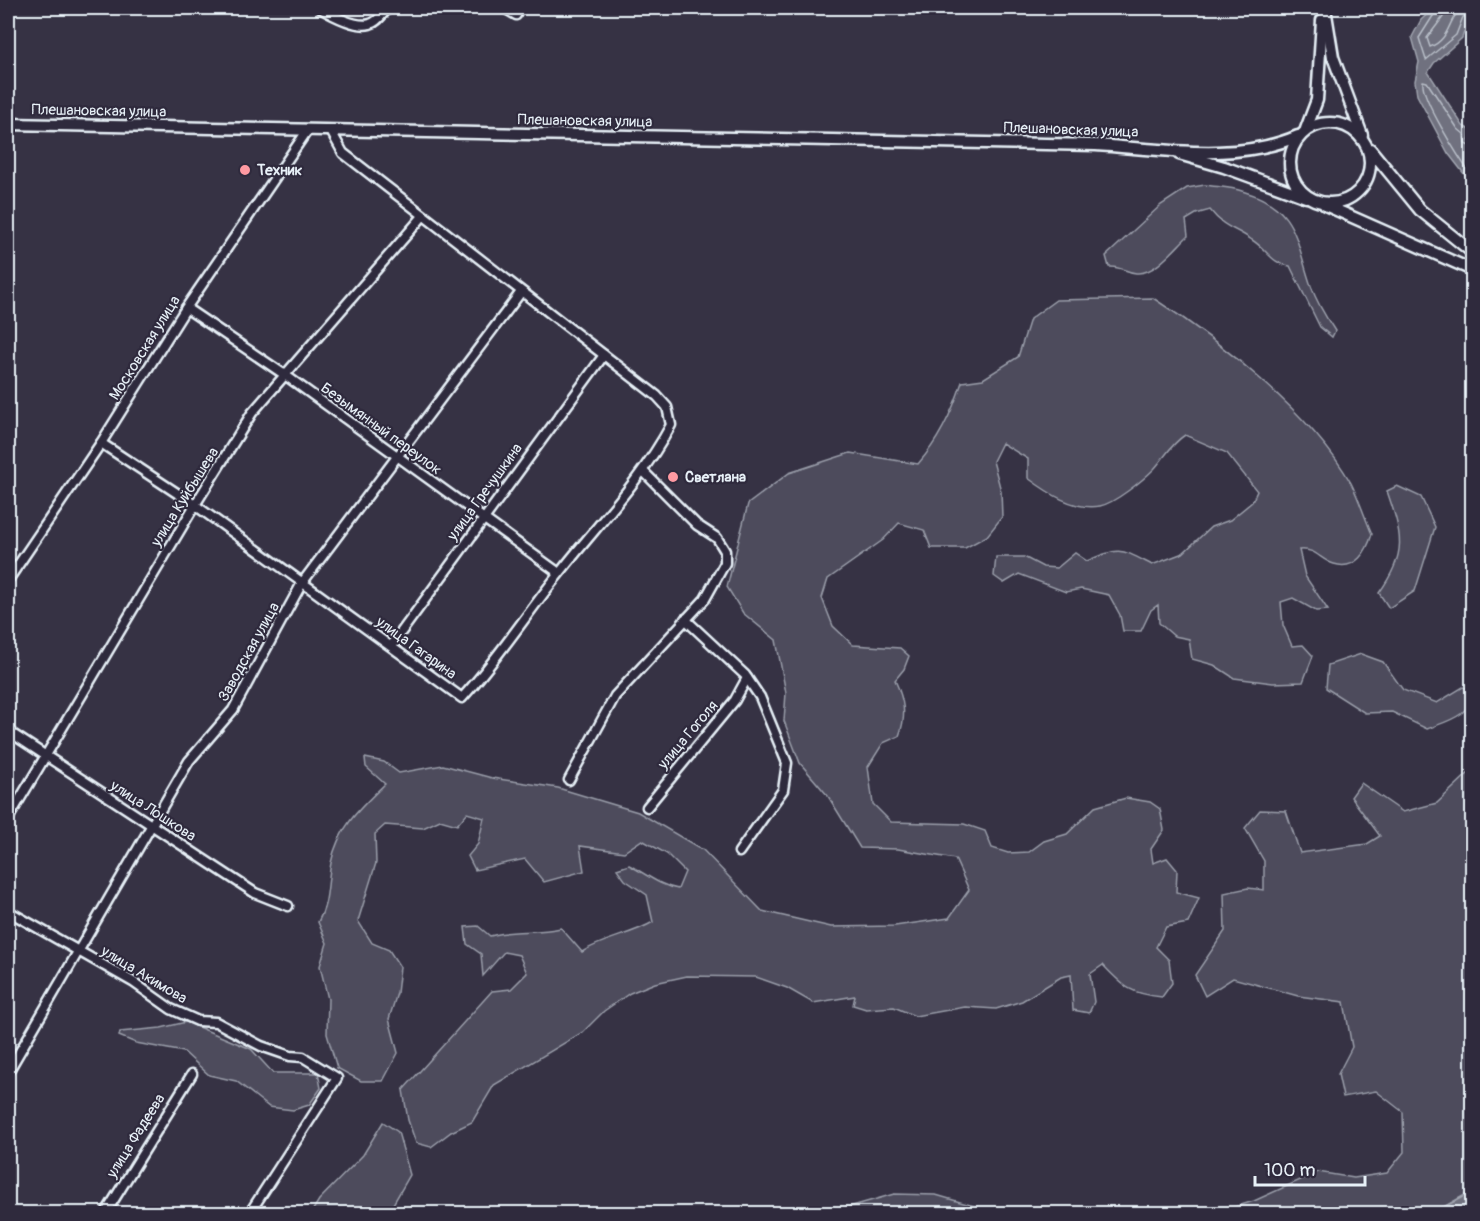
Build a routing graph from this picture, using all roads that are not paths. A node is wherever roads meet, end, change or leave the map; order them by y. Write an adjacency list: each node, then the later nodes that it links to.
1 (320, 8): 2 (street)
2 (388, 8)
3 (504, 8): 5 (street)
4 (1324, 8): 9 (main road); 10 (main road)
5 (516, 15)
6 (8, 124): 7 (main road, Плешановская улица)
7 (307, 131): 8 (main road, Плешановская улица); 17 (street, Московская улица)
8 (331, 131): 11 (main road, Плешановская улица); 13 (street)
9 (1302, 133): 10 (main road); 11 (main road); 12 (main road)
10 (1366, 143): 12 (main road); 14 (main road)
11 (1161, 149): 12 (main road)
12 (1315, 201): 15 (main road)
13 (423, 216): 16 (street); 19 (street, улица Куйбышева)
14 (1473, 252)
15 (1473, 270)
16 (521, 292): 18 (street); 21 (street, Заводская улица)
17 (186, 308): 19 (street, Безымянный переулок); 20 (street, Московская улица)
18 (604, 355): 22 (street, улица Гагарина); 24 (street, улица Гречушкина)
19 (285, 375): 21 (street, Безымянный переулок); 23 (street, улица Куйбышева)
20 (101, 443): 23 (street, улица Гагарина); 26 (street, Московская улица)
21 (398, 458): 24 (street, Безымянный переулок); 27 (street, Заводская улица)
22 (644, 471): 25 (street, улица Гагарина); 28 (street)
23 (195, 505): 27 (street, улица Гагарина); 32 (street, улица Куйбышева)
24 (482, 519): 25 (street, Безымянный переулок); 29 (street, улица Гречушкина)
25 (559, 573): 29 (street, улица Гагарина)
26 (8, 580)
27 (302, 583): 29 (street, улица Гагарина); 36 (street, Заводская улица)
28 (685, 619): 30 (street); 33 (street)
29 (391, 646)
30 (747, 678): 34 (street, улица Гоголя); 37 (street)
31 (8, 731): 32 (street, улица Лошкова)
32 (45, 755): 35 (street, улица Куйбышева); 36 (street, улица Лошкова)
33 (569, 780)
34 (647, 807)
35 (8, 819)
36 (152, 826): 38 (street, улица Лошкова); 40 (street, Заводская улица)
37 (739, 852)
38 (288, 906)
39 (8, 911): 40 (street, улица Акимова)
40 (79, 952): 41 (street, Заводская улица); 44 (street, улица Акимова)
41 (8, 1068)
42 (192, 1074): 43 (street, улица Фадеева)
43 (105, 1214)
44 (249, 1214)

